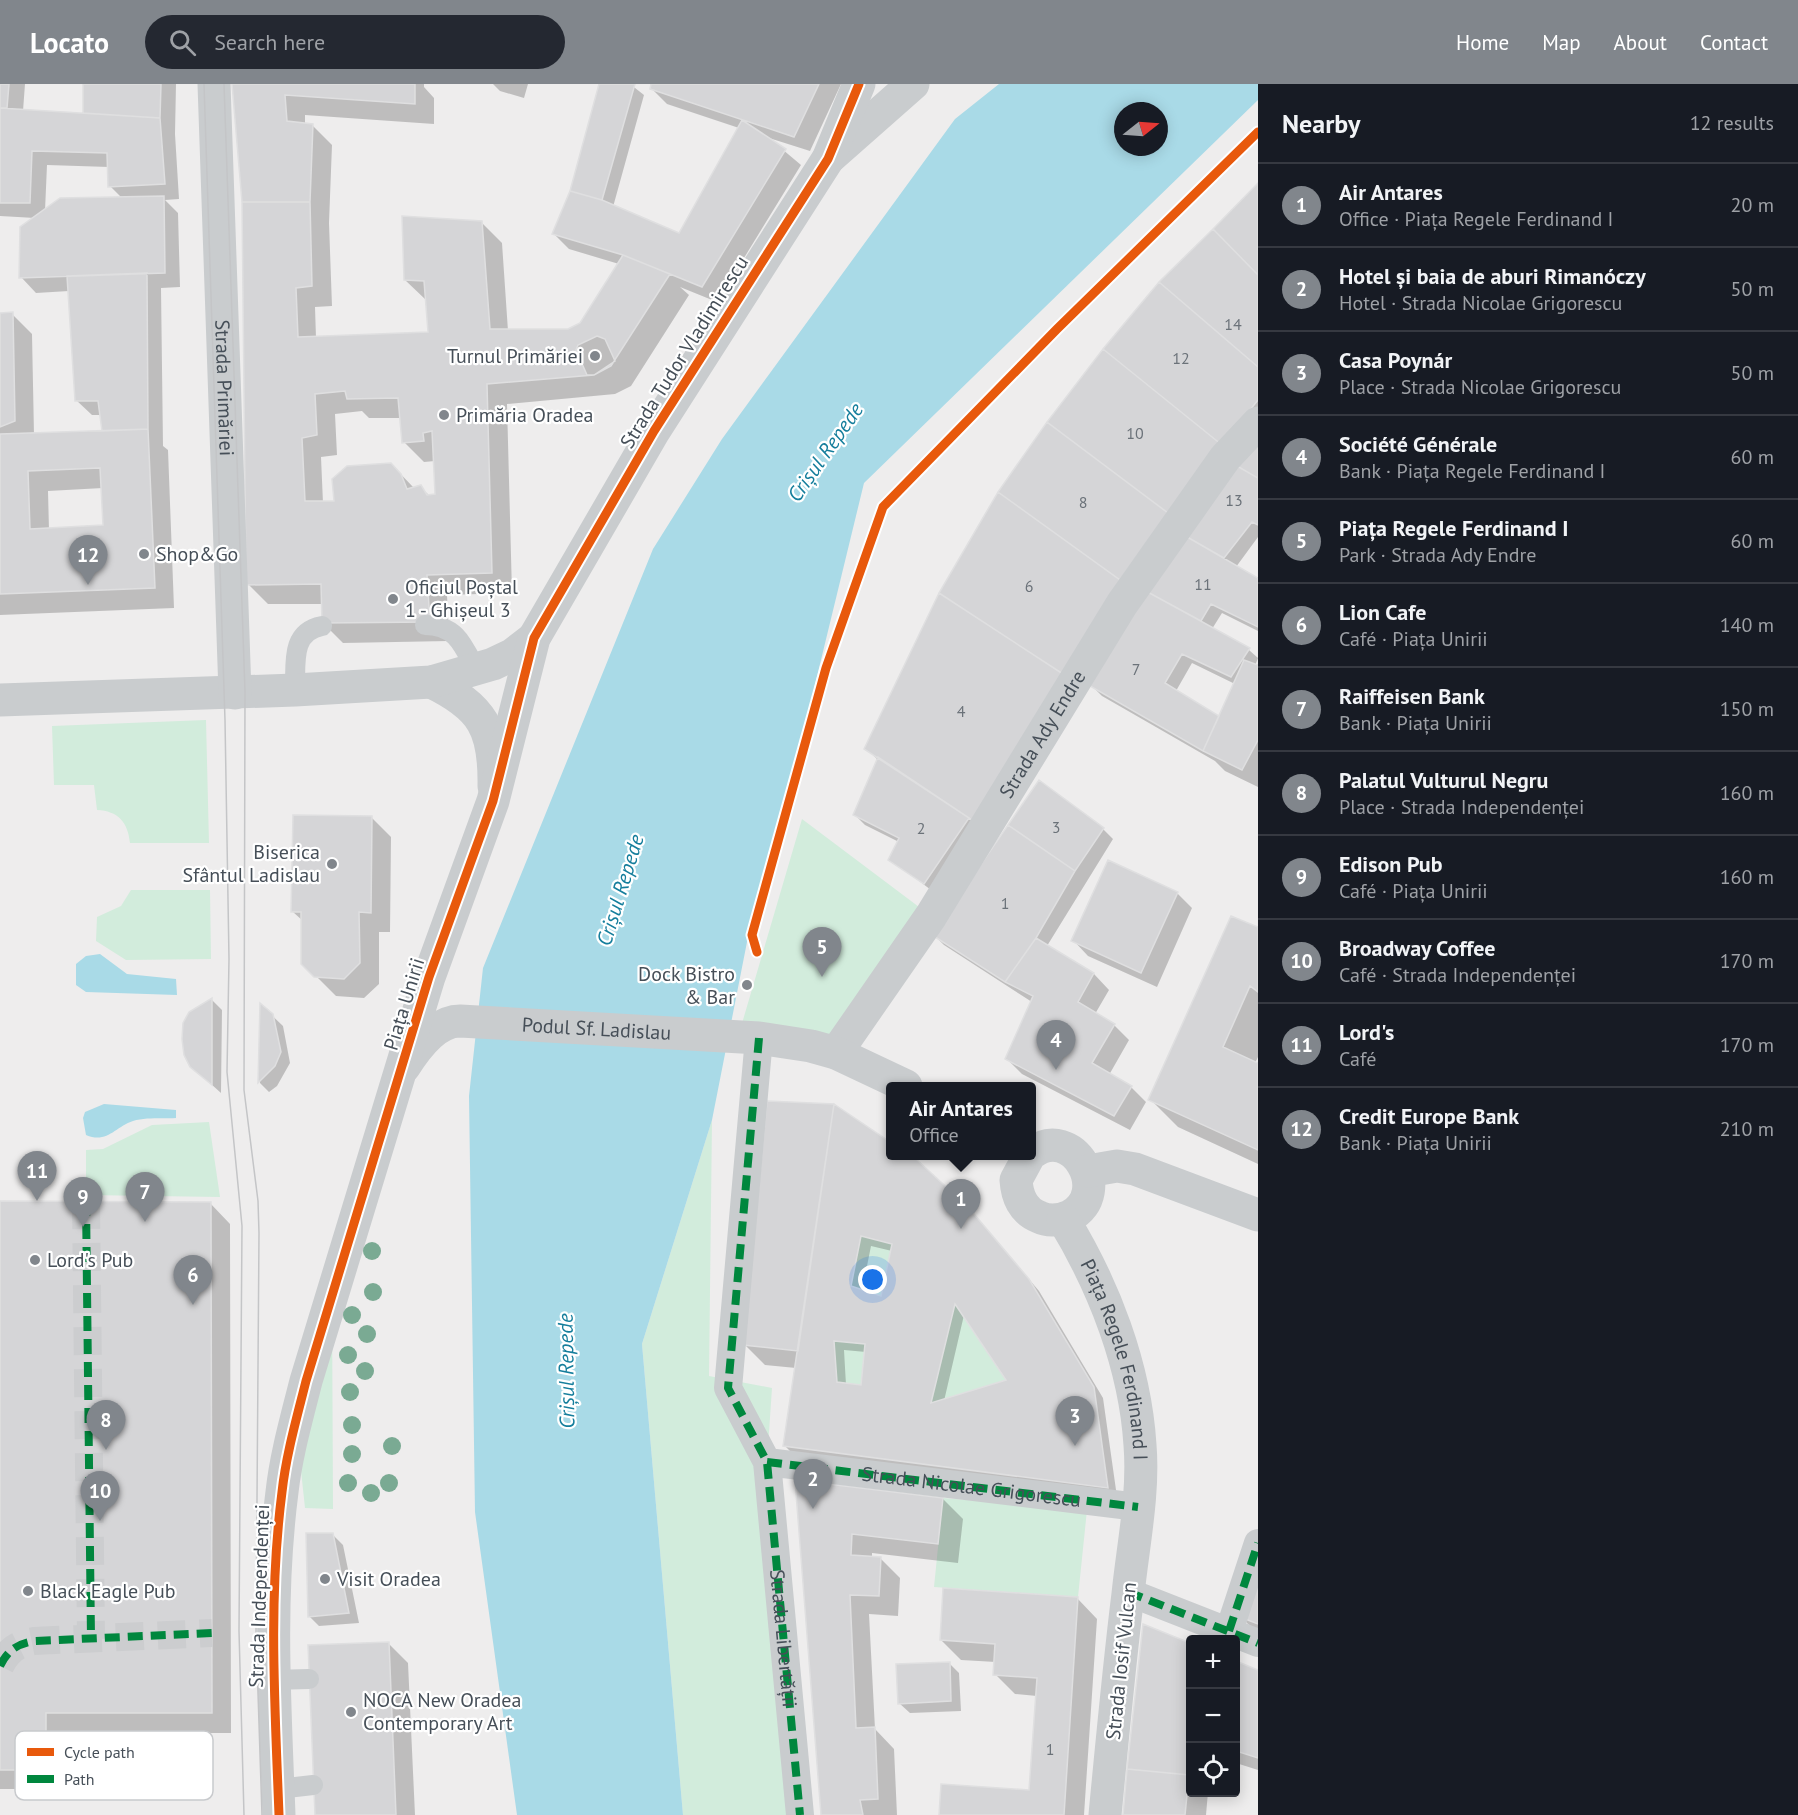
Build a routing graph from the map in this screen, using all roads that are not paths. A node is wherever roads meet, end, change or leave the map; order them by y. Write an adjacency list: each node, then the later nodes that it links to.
1 (214, 84): 12 (street, Strada Primăriei)
2 (859, 84): 4 (street, Strada Tudor Vladimirescu)
3 (913, 84): 4 (street)
4 (828, 159): 8 (street, Strada Tudor Vladimirescu)
5 (1258, 423): 18 (street, Strada Ady Endre)
6 (425, 625): 9 (lane)
7 (322, 626): 11 (lane)
8 (534, 638): 9 (street, Piața Unirii); 14 (street, Piața Unirii)
9 (476, 670): 10 (street, Piața Unirii)
10 (431, 682): 11 (street, Piața Unirii); 14 (street, Piața Unirii)
11 (295, 690): 12 (street, Piața Unirii)
12 (235, 693): 13 (street, Piața Unirii)
13 (0, 700)
14 (493, 801): 15 (street, Piața Unirii)
15 (429, 977): 16 (street); 19 (street, Piața Unirii)
16 (458, 1021): 17 (street, Podul Sf. Ladislau); 19 (street)
17 (742, 1037): 18 (street); 27 (street)
18 (836, 1053): 20 (street)
19 (404, 1066): 26 (street, Piața Unirii)
20 (898, 1082)
21 (1036, 1151): 23 (street)
22 (1025, 1160): 25 (street)
23 (1088, 1170): 24 (street); 25 (street)
24 (1258, 1215)
25 (1064, 1219): 28 (street, Piața Regele Ferdinand I)
26 (306, 1380): 34 (street, Strada Independenței)
27 (767, 1462): 28 (street, Strada Nicolae Grigorescu); 37 (street, Strada Libertății)
28 (1138, 1507): 30 (street, Strada Iosif Vulcan)
29 (1258, 1543): 31 (street)
30 (1128, 1592): 31 (street); 38 (street, Strada Iosif Vulcan)
31 (1229, 1631): 32 (street)
32 (1258, 1643)
33 (309, 1679): 34 (lane)
34 (272, 1680): 36 (street, Strada Independenței)
35 (314, 1785): 36 (lane)
36 (278, 1802)
37 (800, 1815)
38 (1105, 1815)

